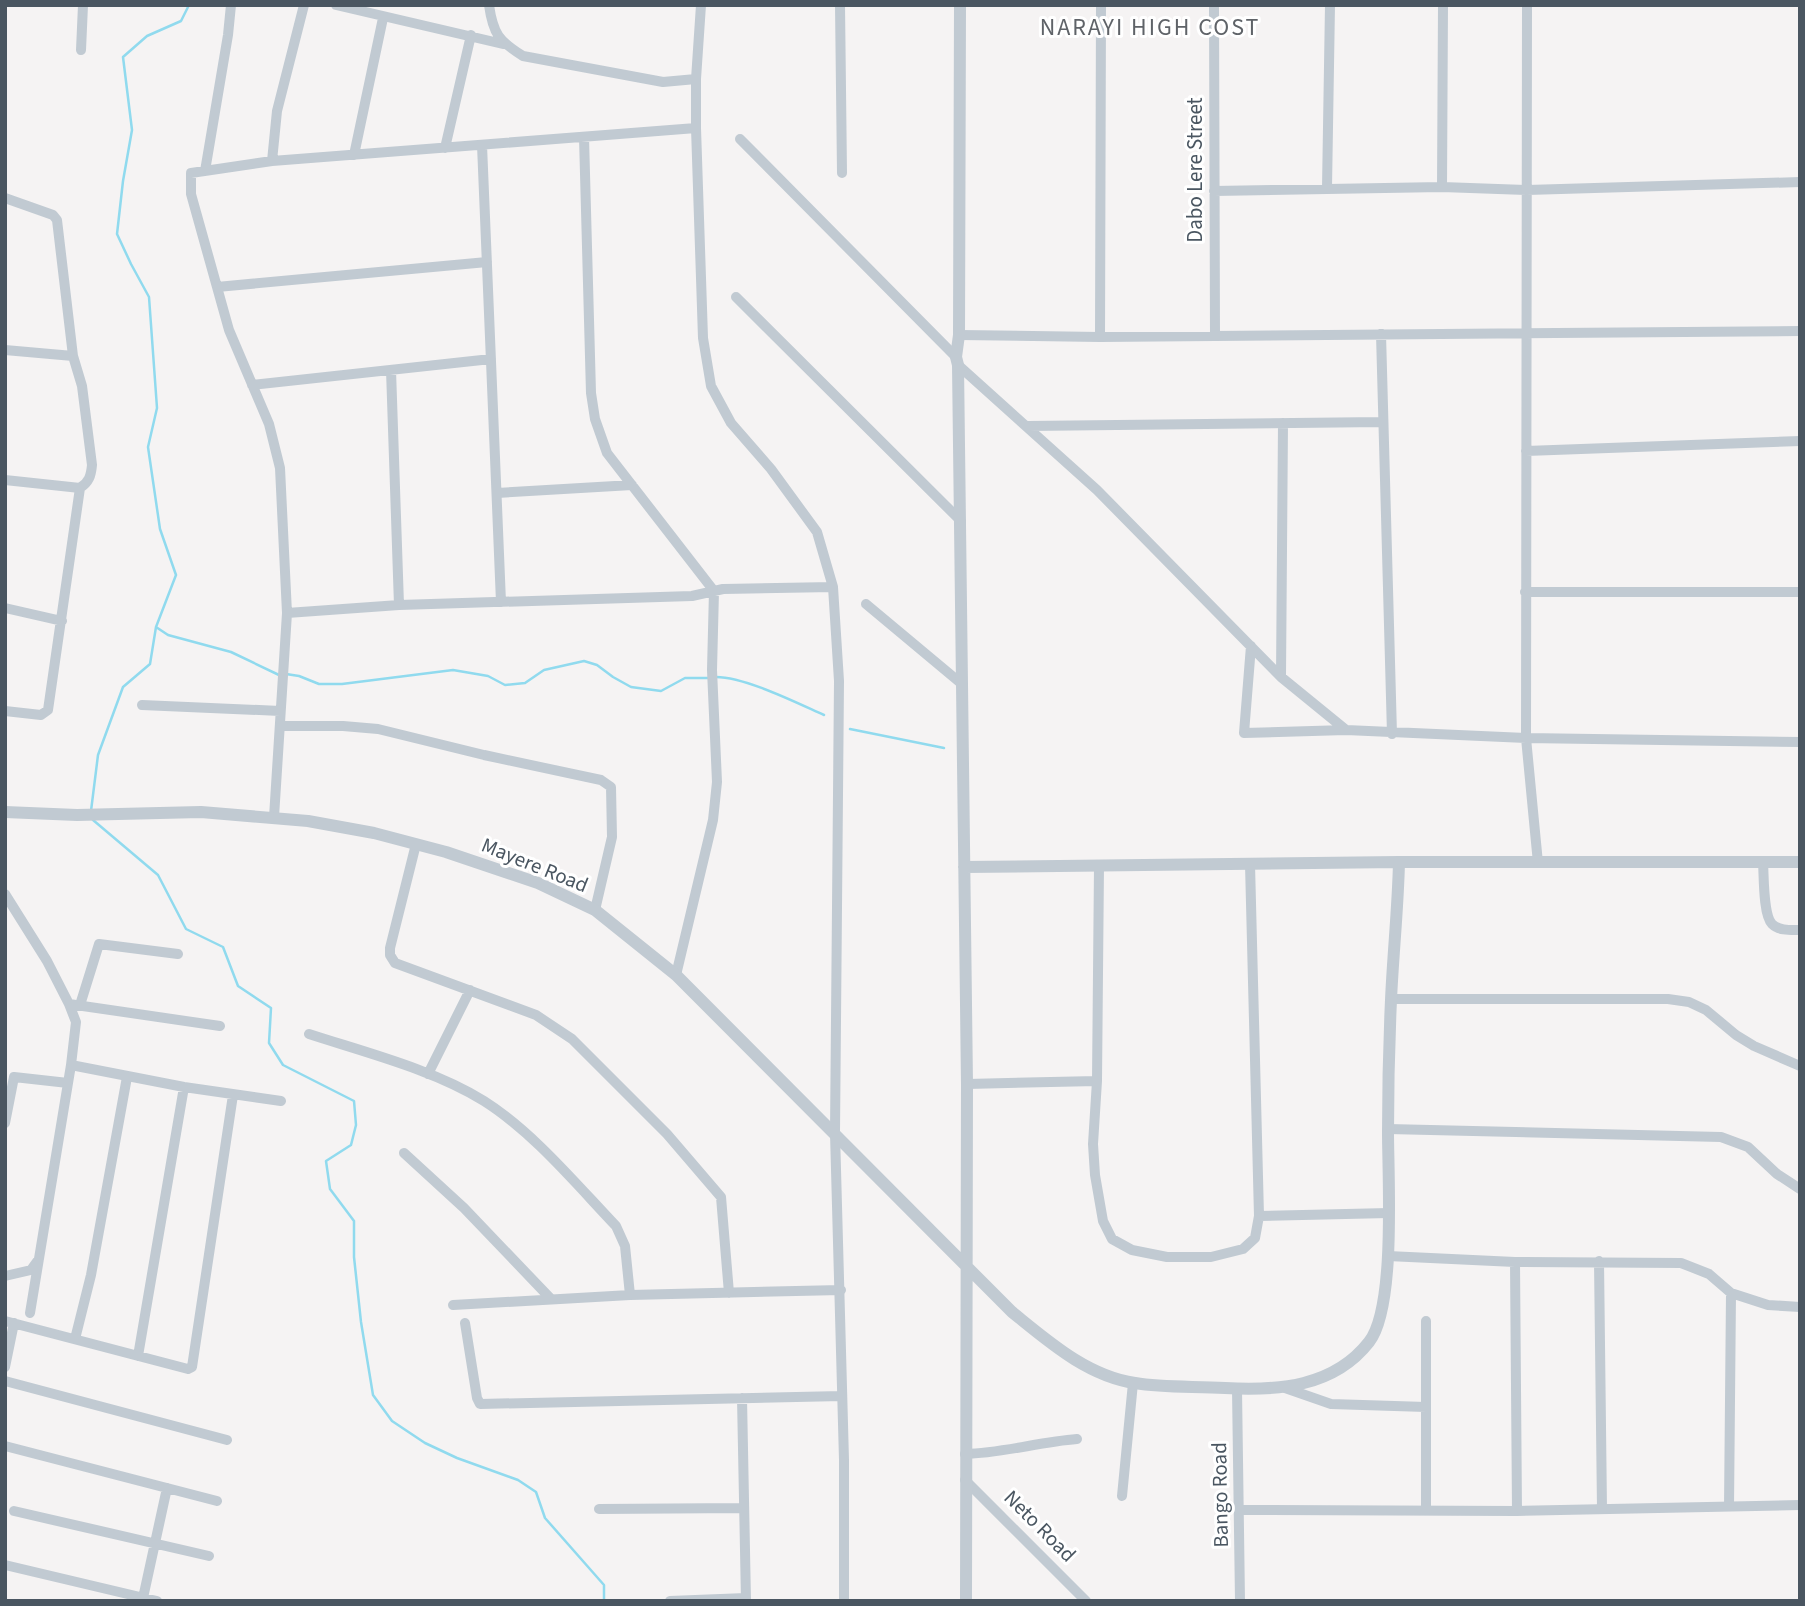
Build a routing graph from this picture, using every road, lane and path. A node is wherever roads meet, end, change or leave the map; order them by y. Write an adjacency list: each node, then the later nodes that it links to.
1 (83, 5): 18 (street)
2 (230, 5): 27 (street)
3 (304, 5): 26 (street)
4 (335, 5): 14 (street)
5 (489, 5): 15 (street)
6 (701, 5): 19 (street)
7 (841, 5): 28 (street)
8 (960, 5): 41 (street)
9 (1101, 5): 43 (street)
10 (1214, 5): 33 (street, Dabo Lere Street)
11 (1330, 5): 31 (street)
12 (1443, 5): 30 (street)
13 (1527, 5): 32 (street)
14 (383, 18): 16 (street); 25 (street)
15 (493, 30): 16 (street); 17 (street)
16 (475, 36): 17 (street); 24 (street)
17 (504, 44): 19 (street)
18 (81, 50)
19 (696, 79): 20 (street)
20 (696, 128): 21 (street); 60 (street)
21 (584, 137): 23 (street); 56 (street)
22 (740, 139): 47 (street)
23 (482, 145): 24 (street); 35 (street)
24 (445, 148): 25 (street)
25 (354, 155): 26 (street)
26 (272, 161): 27 (street)
27 (205, 171): 36 (street)
28 (842, 173)
29 (1800, 182): 32 (street)
30 (1443, 187): 31 (street); 32 (street)
31 (1327, 188): 33 (street)
32 (1527, 190): 39 (street)
33 (1214, 191): 42 (street, Dabo Lere Street)
34 (5, 198): 45 (street)
35 (487, 262): 36 (street); 46 (street)
36 (217, 287): 49 (street)
37 (736, 297): 59 (street)
38 (1800, 331): 39 (street)
39 (1525, 333): 40 (street); 54 (street)
40 (1381, 334): 42 (street); 50 (street)
41 (959, 335): 43 (street); 47 (street)
42 (1216, 335): 43 (street)
43 (1100, 337)
44 (5, 350): 45 (street)
45 (73, 356): 57 (street)
46 (491, 359): 48 (street); 58 (street)
47 (957, 361): 52 (street); 59 (street)
48 (391, 370): 49 (street); 66 (street)
49 (252, 385): 68 (street)
50 (1382, 422): 51 (street); 78 (street)
51 (1283, 424): 52 (street); 71 (street)
52 (1028, 426): 70 (street)
53 (1800, 442): 54 (street)
54 (1526, 451): 62 (street)
55 (5, 480): 57 (street)
56 (632, 485): 58 (street); 61 (street)
57 (80, 488): 69 (street)
58 (497, 494): 64 (street)
59 (961, 521): 72 (street)
60 (833, 587): 61 (street); 113 (street)
61 (714, 591): 64 (street); 95 (street)
62 (1525, 592): 63 (street); 79 (street)
63 (1800, 592)
64 (501, 602): 66 (street)
65 (866, 604): 72 (street)
66 (399, 606): 68 (street)
67 (5, 608): 69 (street)
68 (288, 613): 75 (street)
69 (62, 621): 74 (street)
70 (1251, 646): 71 (street); 77 (street)
71 (1282, 677): 77 (street)
72 (963, 685): 90 (street)
73 (142, 705): 75 (street)
74 (5, 710)
75 (281, 711): 76 (street)
76 (279, 726): 82 (street); 92 (street)
77 (1346, 730): 78 (street)
78 (1392, 734): 79 (street)
79 (1526, 738): 80 (street); 87 (street)
80 (1800, 742)
81 (5, 812): 82 (street, Mayere Road)
82 (274, 817): 83 (street, Mayere Road)
83 (416, 844): 92 (street, Mayere Road); 96 (street)
84 (1399, 862): 87 (street); 88 (street); 97 (street, Mayere Road)
85 (1763, 862): 86 (street); 87 (street); 93 (street)
86 (1800, 862)
87 (1538, 863)
88 (1250, 864): 89 (street); 117 (street)
89 (1099, 866): 90 (street); 105 (street)
90 (964, 867): 107 (street)
91 (5, 894): 98 (street)
92 (595, 910): 95 (street, Mayere Road)
93 (1800, 930)
94 (178, 954): 98 (street)
95 (676, 975): 113 (street, Mayere Road)
96 (470, 990): 103 (street); 125 (street)
97 (1391, 999): 102 (street); 112 (street, Mayere Road)
98 (75, 1004): 99 (street); 101 (street)
99 (220, 1026)
100 (309, 1034): 103 (street)
101 (71, 1065): 104 (street); 106 (street)
102 (1800, 1066)
103 (428, 1074): 127 (street)
104 (127, 1077): 108 (street); 135 (street)
105 (1097, 1081): 107 (street); 117 (street)
106 (68, 1083): 111 (street); 118 (street)
107 (967, 1084): 122 (street)
108 (184, 1087): 109 (street); 136 (street)
109 (233, 1096): 110 (street); 136 (street)
110 (281, 1101)
111 (5, 1123)
112 (1388, 1129): 115 (street); 116 (street, Mayere Road)
113 (835, 1133): 122 (street, Mayere Road); 124 (street)
114 (404, 1153): 128 (street)
115 (1800, 1189)
116 (1388, 1213): 117 (street); 119 (street, Mayere Road)
117 (1259, 1216)
118 (41, 1256): 123 (street); 131 (street)
119 (1388, 1256): 121 (street); 140 (street, Mayere Road)
120 (1599, 1261): 121 (street); 126 (street); 157 (street)
121 (1516, 1262): 161 (street)
122 (966, 1266): 139 (street, Mayere Road); 148 (street)
123 (5, 1276)
124 (841, 1290): 125 (street); 142 (street)
125 (729, 1293): 127 (street)
126 (1731, 1293): 130 (street); 154 (street)
127 (630, 1295): 128 (street)
128 (551, 1299): 129 (street)
129 (453, 1305)
130 (1800, 1307)
131 (30, 1313)
132 (1426, 1321): 144 (street)
133 (10, 1322): 135 (street); 137 (street)
134 (466, 1323): 143 (street)
135 (75, 1339): 136 (street)
136 (138, 1356)
137 (6, 1361)
138 (5, 1381): 146 (street)
139 (1133, 1383): 141 (street, Mayere Road); 151 (street)
140 (1285, 1388): 141 (street, Mayere Road); 144 (street)
141 (1237, 1389): 158 (street, Bango Road)
142 (842, 1396): 143 (street); 169 (street)
143 (742, 1398): 155 (street)
144 (1426, 1407): 159 (street)
145 (1077, 1439): 148 (street)
146 (227, 1440)
147 (5, 1446): 150 (street)
148 (965, 1454): 149 (street)
149 (965, 1480): 170 (street); 171 (street, Neto Road)
150 (167, 1488): 152 (street); 162 (street)
151 (1122, 1496)
152 (217, 1501)
153 (1800, 1506): 154 (street)
154 (1729, 1507): 157 (street)
155 (744, 1508): 156 (street); 166 (street)
156 (599, 1509)
157 (1602, 1509): 161 (street)
158 (1239, 1510): 159 (street); 172 (street, Bango Road)
159 (1426, 1510): 161 (street)
160 (15, 1511): 162 (street)
161 (1517, 1511)
162 (155, 1545): 163 (street); 165 (street)
163 (209, 1556)
164 (5, 1565): 165 (street)
165 (143, 1598): 167 (street)
166 (746, 1599): 168 (street)
167 (157, 1601)
168 (670, 1601)
169 (844, 1601)
170 (966, 1601)
171 (1086, 1601)
172 (1240, 1601)

